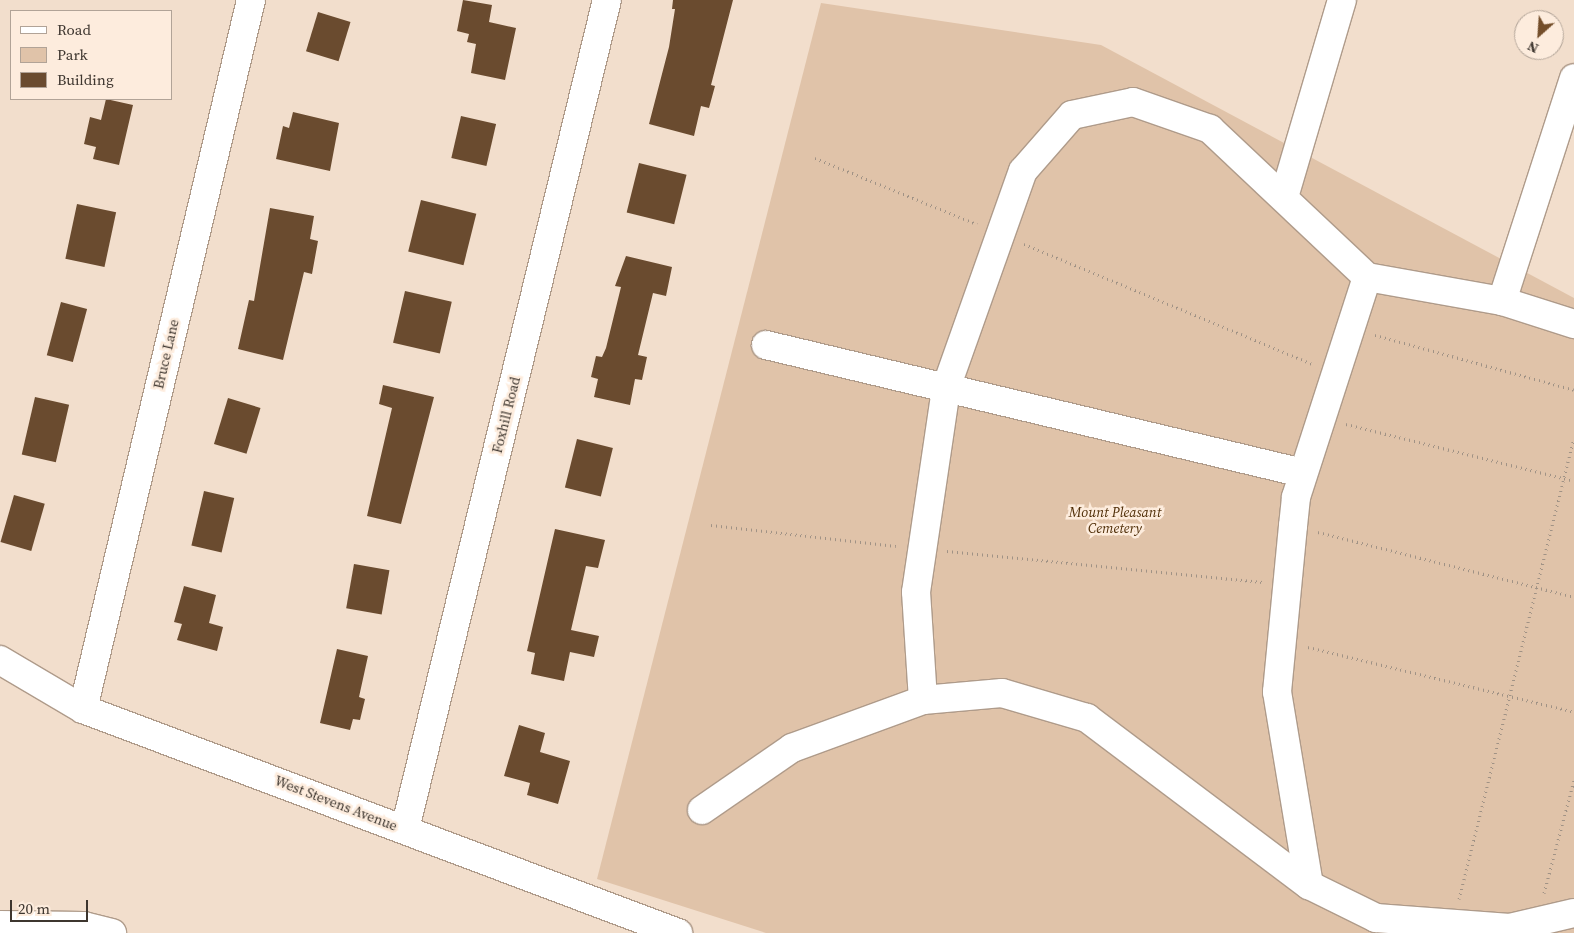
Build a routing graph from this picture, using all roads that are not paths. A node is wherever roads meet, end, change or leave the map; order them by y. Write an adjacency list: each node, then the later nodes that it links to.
1 (251, 0): 14 (street, Bruce Lane)
2 (607, 0): 16 (street, Foxhill Road)
3 (1342, 0): 5 (street)
4 (1574, 78): 7 (street)
5 (1284, 198): 6 (street); 10 (street)
6 (1367, 277): 7 (street); 11 (street)
7 (1502, 301): 8 (street)
8 (1574, 324)
9 (766, 345): 10 (street)
10 (946, 388): 11 (street); 13 (street)
11 (1303, 473): 17 (street)
12 (0, 660): 14 (street, West Stevens Avenue)
13 (923, 700): 15 (street); 17 (street)
14 (83, 709): 16 (street, West Stevens Avenue)
15 (702, 810)
16 (405, 829): 19 (street, West Stevens Avenue)
17 (1309, 884): 18 (street)
18 (1574, 913)
19 (619, 924): 22 (street, West Stevens Avenue)
20 (0, 925): 21 (street)
21 (112, 933)
22 (678, 933)

